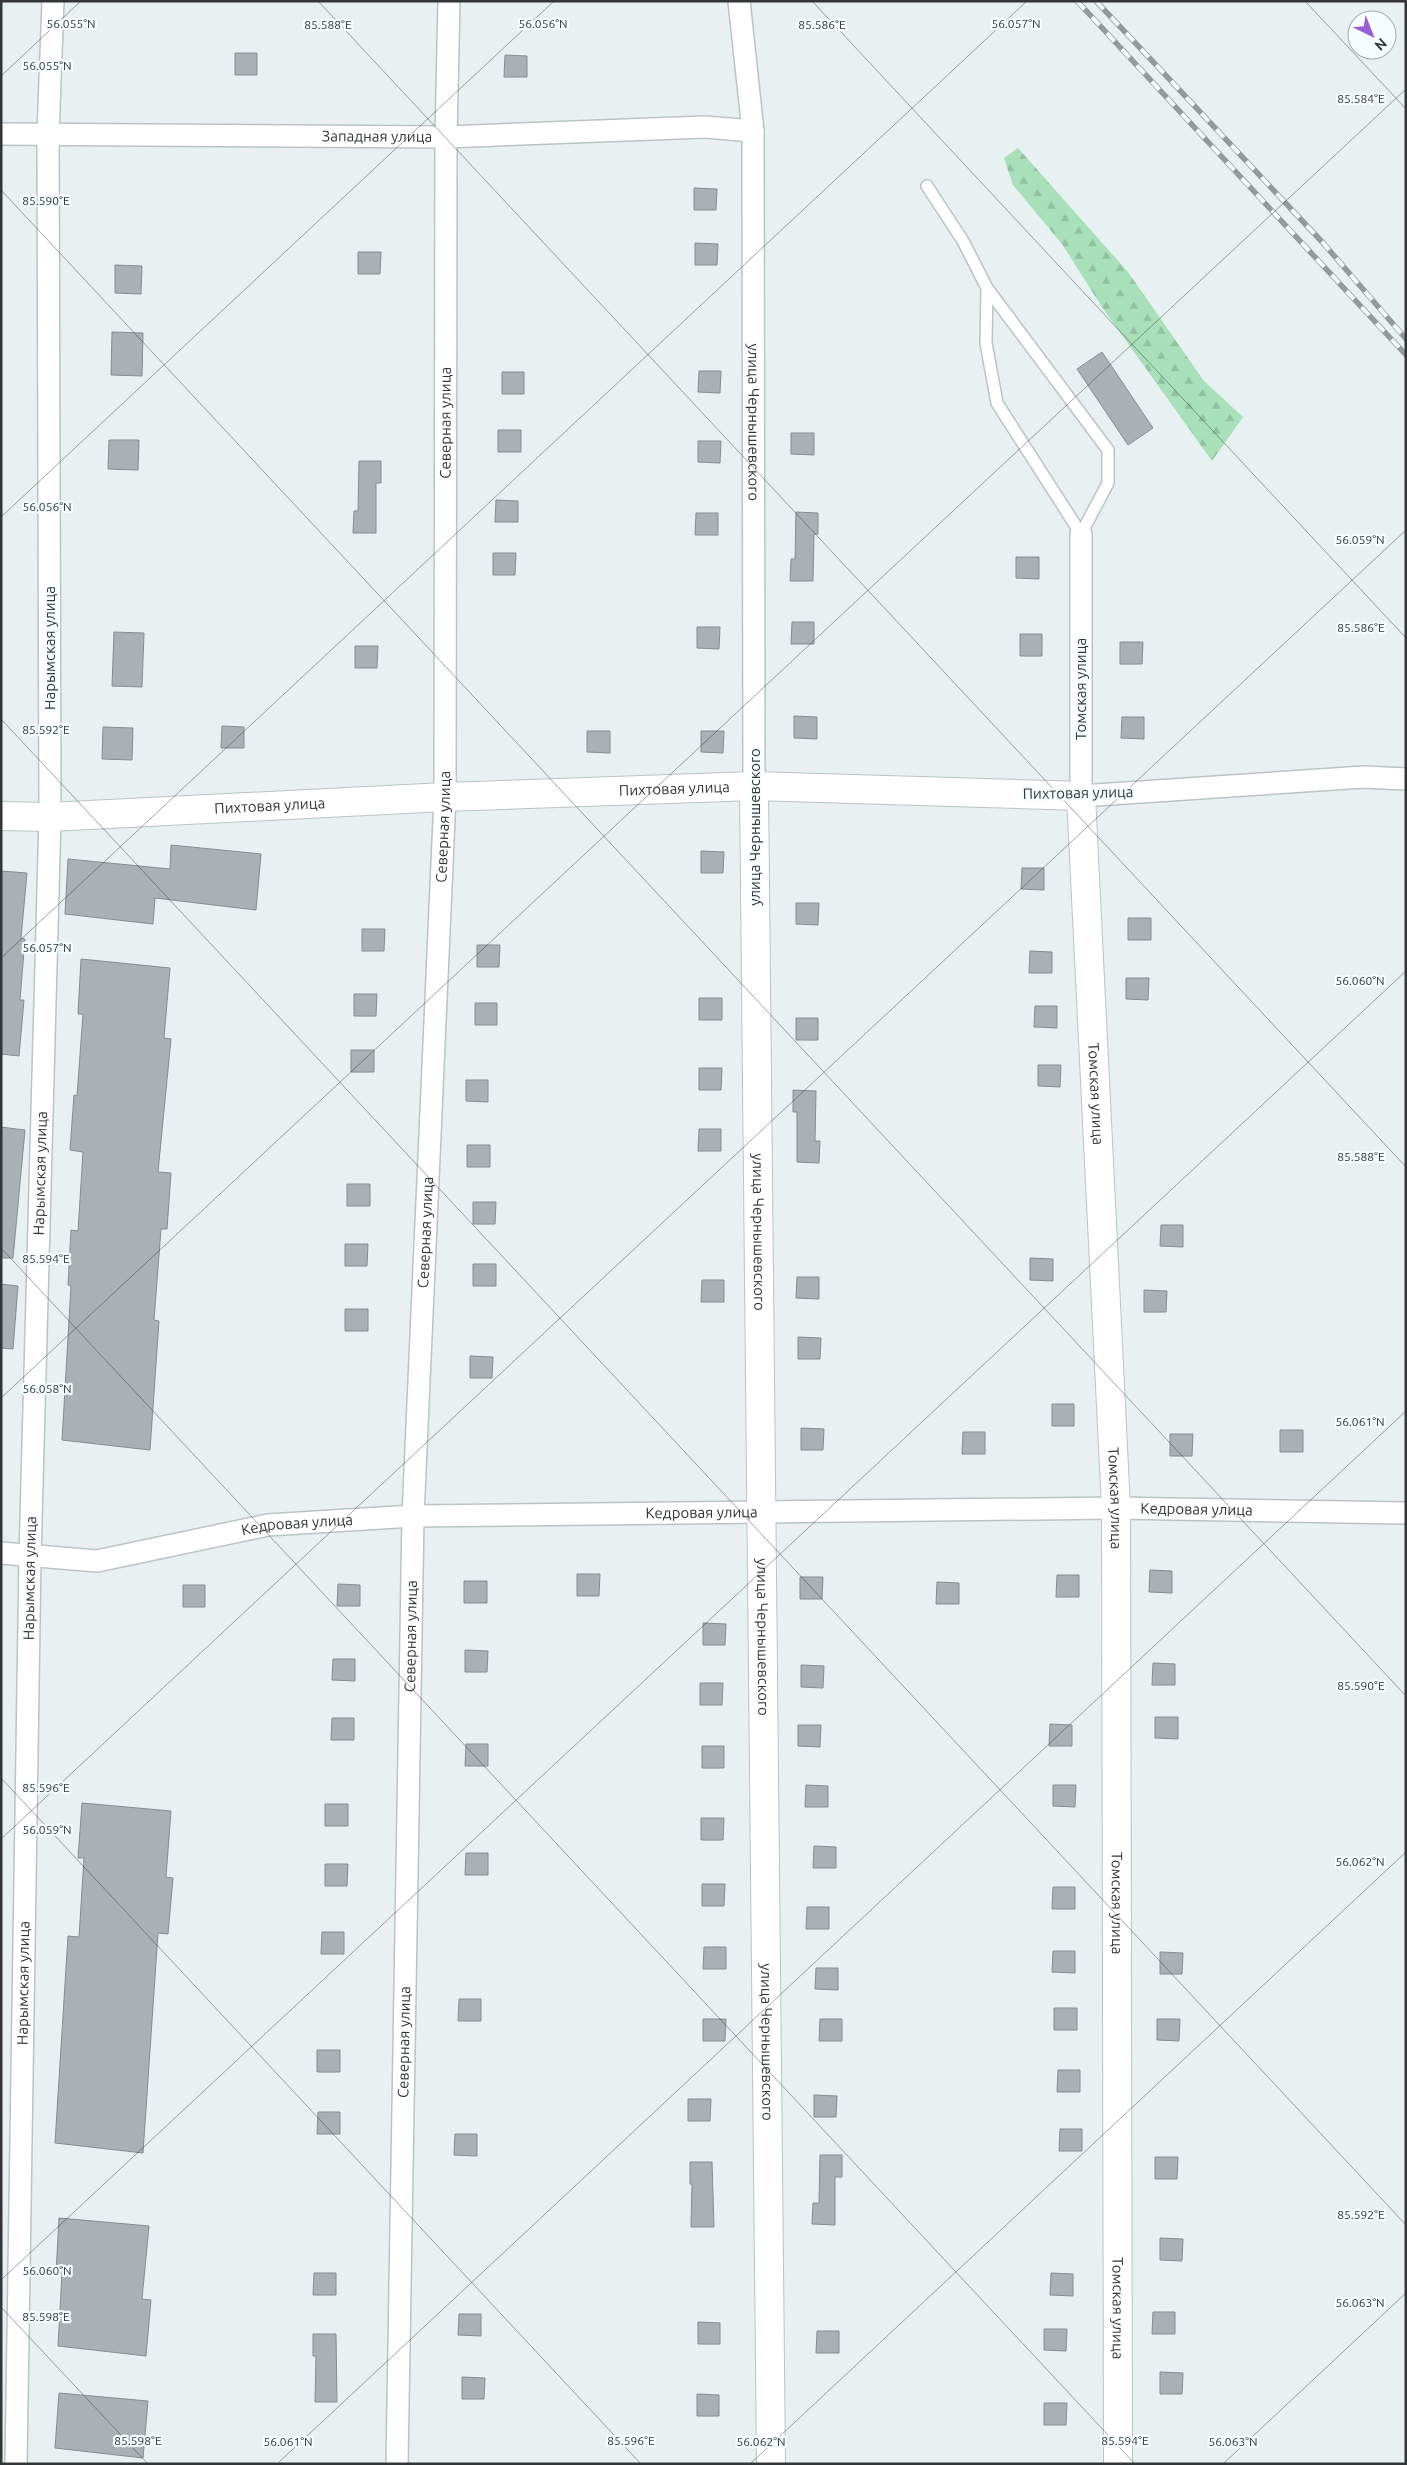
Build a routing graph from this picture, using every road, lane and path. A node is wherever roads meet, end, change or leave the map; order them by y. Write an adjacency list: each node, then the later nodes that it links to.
1 (53, 1): 6 (street, Нарымская улица)
2 (449, 1): 7 (street, Северная улица)
3 (739, 1): 4 (street, улица Чернышевского)
4 (753, 131): 7 (street, Западная улица); 12 (street, улица Чернышевского)
5 (1, 134): 6 (street, Западная улица)
6 (48, 134): 7 (street, Западная улица); 16 (street, Нарымская улица)
7 (446, 137): 14 (street, Северная улица)
8 (927, 186): 9 (lane)
9 (987, 288): 10 (lane); 10 (lane)
10 (1081, 534): 13 (street, Томская улица)
11 (1406, 779): 13 (street, Пихтовая улица)
12 (754, 786): 13 (street, Пихтовая улица); 14 (street, Пихтовая улица); 18 (street, улица Чернышевского)
13 (1081, 796): 17 (street, Томская улица)
14 (445, 798): 16 (street, Пихтовая улица); 20 (street, Северная улица)
15 (1, 816): 16 (street, Пихтовая улица)
16 (50, 817): 22 (street, Нарымская улица)
17 (1116, 1508): 18 (street, Кедровая улица); 19 (street, Кедровая улица); 26 (street, Томская улица)
18 (762, 1510): 20 (street, Кедровая улица); 25 (street, улица Чернышевского)
19 (1406, 1513)
20 (413, 1516): 22 (street, Кедровая улица); 24 (street, Северная улица)
21 (1, 1553): 22 (street, Кедровая улица)
22 (30, 1557): 23 (street, Нарымская улица)
23 (16, 2464)
24 (397, 2464)
25 (771, 2464)
26 (1118, 2464)

